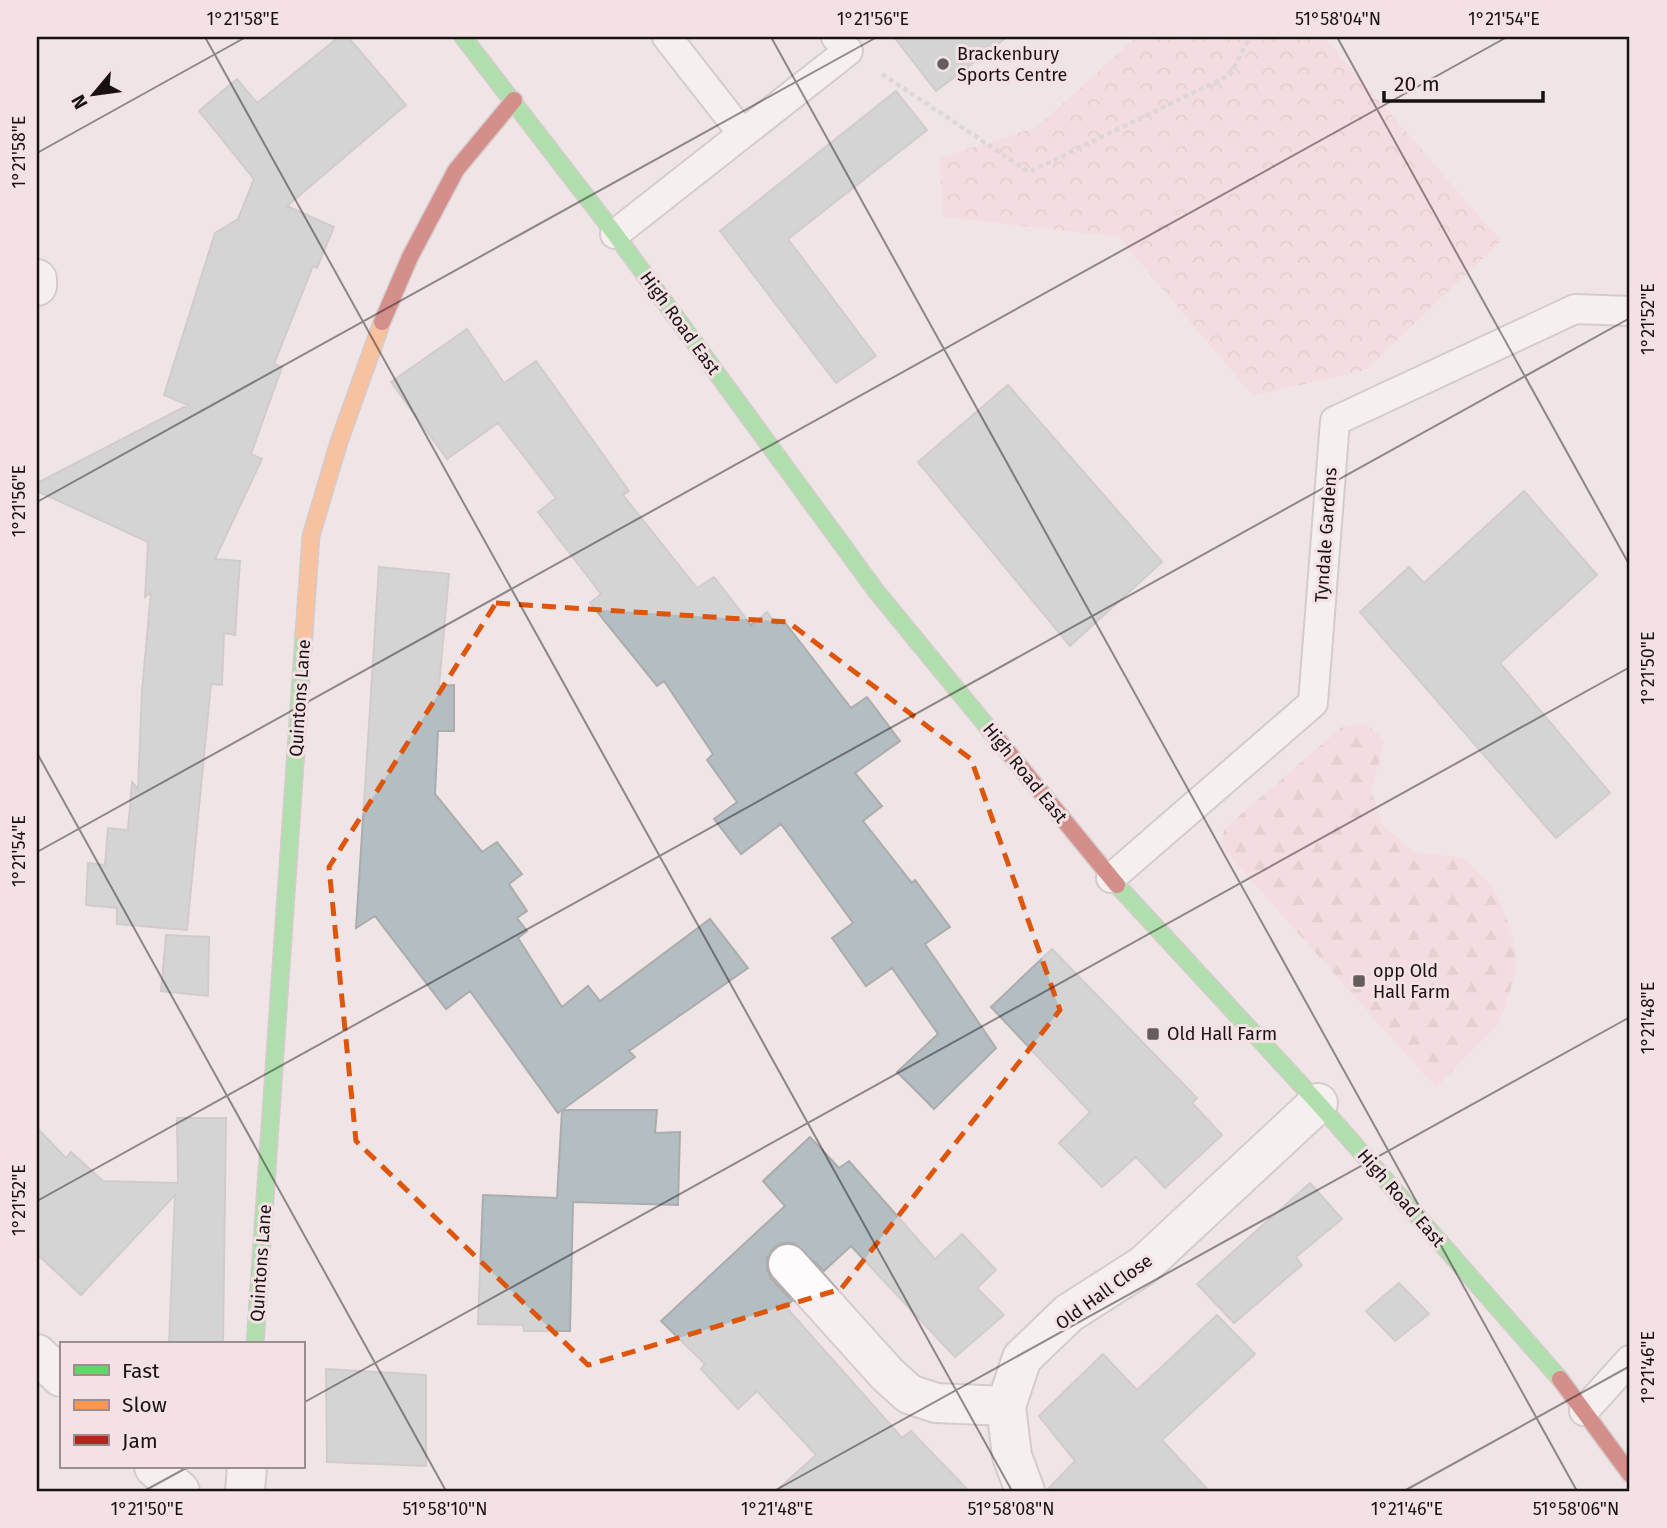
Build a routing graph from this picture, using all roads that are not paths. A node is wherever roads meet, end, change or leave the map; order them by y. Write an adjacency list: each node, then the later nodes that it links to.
1 (463, 37): 4 (street, High Road East)
2 (667, 37): 5 (lane)
3 (842, 44): 5 (lane)
4 (514, 100): 6 (street, High Road East); 13 (street, Quintons Lane)
5 (742, 133): 6 (lane)
6 (615, 234): 10 (street, High Road East)
7 (37, 279): 8 (street)
8 (37, 286)
9 (1630, 311): 10 (lane, Tyndale Gardens)
10 (1111, 878): 11 (street, High Road East)
11 (1318, 1103): 17 (street, Old Hall Close); 18 (street, High Road East)
12 (788, 1264): 17 (street)
13 (255, 1342)
14 (37, 1354): 16 (street)
15 (1630, 1360): 18 (lane)
16 (60, 1376)
17 (1006, 1406): 24 (street, Old Hall Close)
18 (1584, 1411): 21 (street, High Road East)
19 (155, 1468): 22 (street)
20 (247, 1468): 23 (street)
21 (1630, 1474)
22 (180, 1491)
23 (245, 1491)
24 (1025, 1491)

